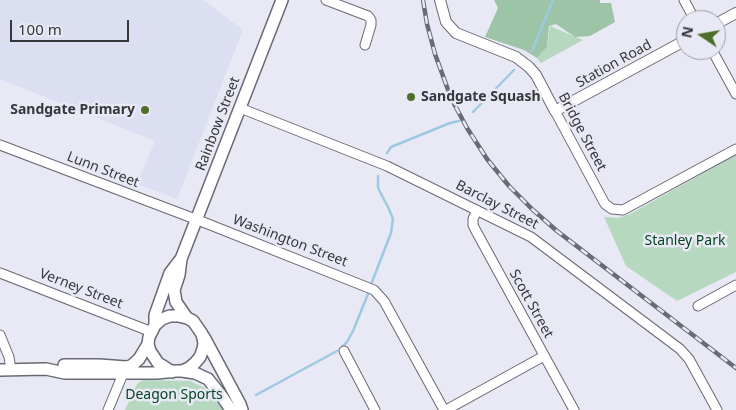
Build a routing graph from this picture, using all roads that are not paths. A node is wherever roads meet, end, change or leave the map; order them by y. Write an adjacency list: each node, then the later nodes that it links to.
1 (282, 0): 8 (main road, Rainbow Street)
2 (326, 0): 4 (street)
3 (440, 0): 9 (street, Bridge Street)
4 (365, 45)
5 (676, 45): 9 (street, Station Road)
6 (717, 60): 7 (street)
7 (736, 94)
8 (240, 108): 12 (street, Barclay Street); 13 (main road, Rainbow Street)
9 (555, 111): 11 (street, Bridge Street)
10 (0, 145): 13 (street, Lunn Street)
11 (736, 149)
12 (477, 210): 24 (street, Scott Street); 34 (street, Barclay Street)
13 (196, 220): 14 (main road, Rainbow Street); 32 (street, Washington Street)
14 (181, 259): 18 (main road, Rainbow Street); 19 (main road, Rainbow Street)
15 (0, 273): 19 (street, Verney Street)
16 (736, 285): 17 (street)
17 (698, 306)
18 (187, 318): 19 (main road); 21 (main road)
19 (154, 328): 22 (main road)
20 (0, 335): 25 (street)
21 (203, 336): 27 (main road); 30 (main road)
22 (148, 344): 26 (main road); 27 (main road)
23 (344, 351): 31 (street)
24 (544, 356): 32 (street); 33 (street, Scott Street)
25 (5, 370): 26 (main road)
26 (124, 370): 27 (main road); 28 (street)
27 (177, 371): 29 (main road)
28 (108, 410)
29 (231, 410)
30 (242, 410)
31 (375, 410)
32 (445, 410)
33 (574, 410)
34 (717, 410)

